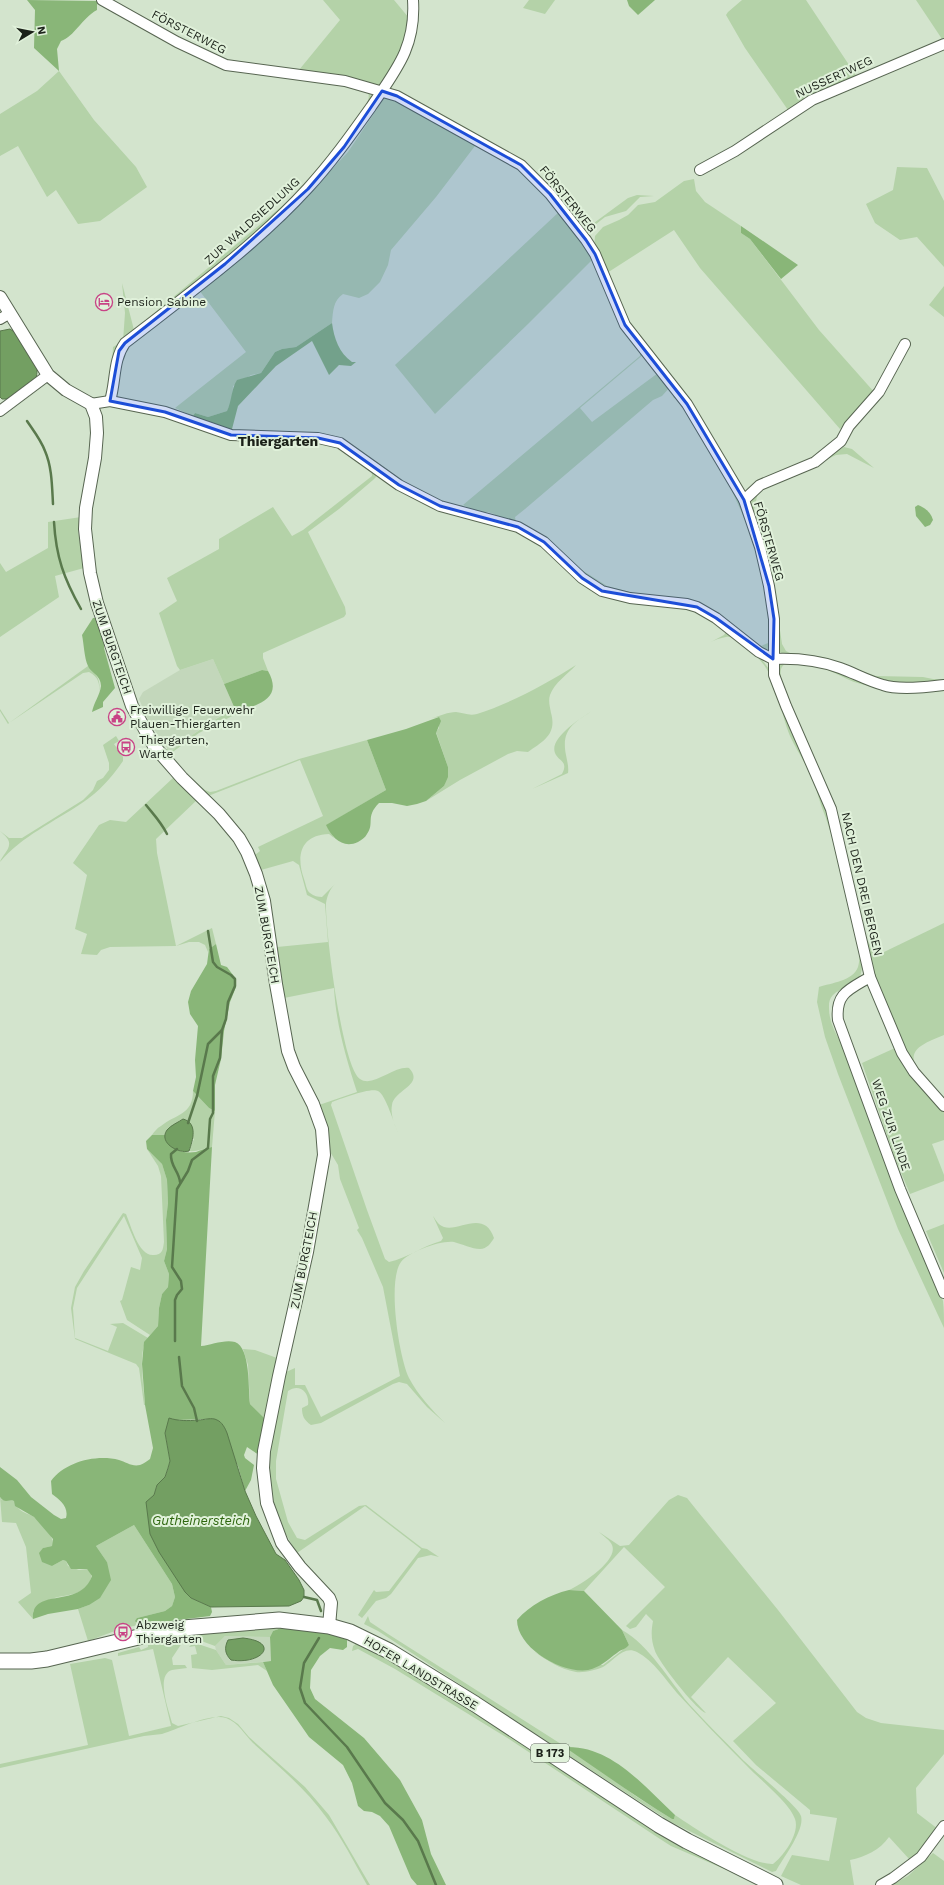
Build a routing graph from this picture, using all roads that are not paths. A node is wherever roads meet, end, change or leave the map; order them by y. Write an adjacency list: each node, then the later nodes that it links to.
1 (102, 0): 4 (street, FÖRSTERWEG)
2 (413, 0): 4 (street, ZUR WALDSIEDLUNG)
3 (944, 44): 5 (street, NUSSERTWEG)
4 (382, 91): 10 (street, ZUR WALDSIEDLUNG); 13 (street, FÖRSTERWEG)
5 (700, 170)
6 (0, 297): 7 (street)
7 (5, 316): 9 (street)
8 (905, 344): 13 (street)
9 (48, 375): 11 (street); 12 (street)
10 (110, 401): 11 (street); 14 (street)
11 (91, 404): 19 (street, ZUM BURGTEICH)
12 (0, 411)
13 (744, 500): 14 (street, FÖRSTERWEG)
14 (773, 659): 15 (street); 16 (street, NACH DEN DREI BERGEN)
15 (944, 685)
16 (870, 976): 17 (street, NACH DEN DREI BERGEN); 18 (street, WEG ZUR LINDE)
17 (944, 1106)
18 (944, 1293)
19 (329, 1626): 20 (main road, HOFER LANDSTRASSE / B 173); 22 (main road, HOFER LANDSTRASSE / B 173)
20 (0, 1661)
21 (944, 1826): 23 (street)
22 (775, 1885)
23 (881, 1885)

